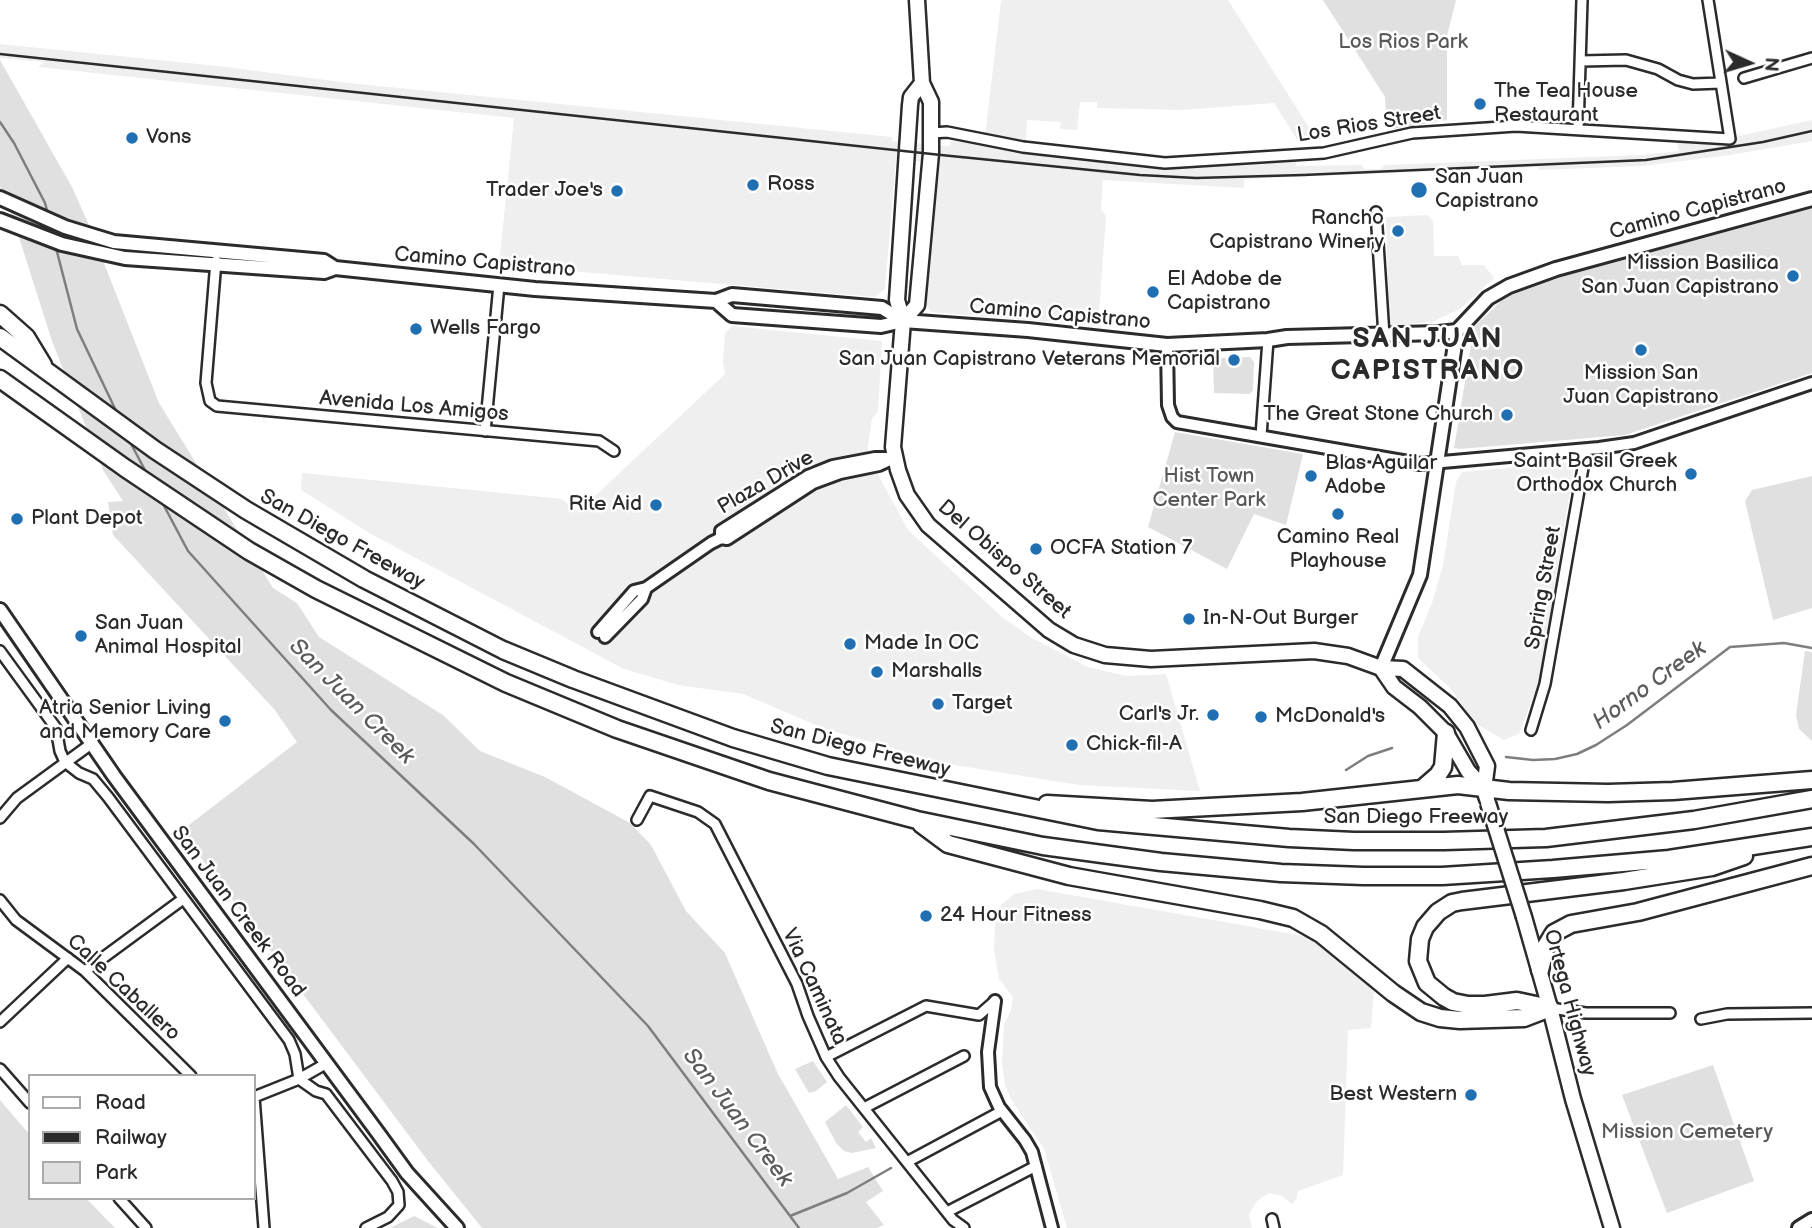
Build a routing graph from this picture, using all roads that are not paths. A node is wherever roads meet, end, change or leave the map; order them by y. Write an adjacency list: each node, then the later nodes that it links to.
1 (917, 0): 7 (main road, Del Obispo Street)
2 (1582, 0): 5 (street)
3 (1708, 0): 8 (street)
4 (1812, 58): 6 (street)
5 (1581, 61): 8 (street); 9 (street)
6 (1744, 78)
7 (922, 83): 10 (main road, Del Obispo Street); 21 (main road, Del Obispo Street)
8 (1721, 83): 9 (street, Los Rios Street)
9 (1578, 129): 10 (street, Los Rios Street)
10 (932, 133): 21 (main road, Del Obispo Street)
11 (1812, 199): 22 (main road, Camino Capistrano)
12 (2, 202): 15 (main road, Camino Capistrano)
13 (1376, 212): 23 (street)
14 (0, 220): 16 (main road, Camino Capistrano)
15 (217, 250): 16 (street); 17 (main road, Camino Capistrano)
16 (216, 265): 17 (main road, Camino Capistrano); 30 (street, Avenida Los Amigos)
17 (335, 268): 18 (main road, Camino Capistrano)
18 (499, 285): 19 (main road, Camino Capistrano); 30 (street)
19 (716, 301): 21 (main road, Camino Capistrano); 21 (main road, Camino Capistrano)
20 (0, 314): 27 (highway)
21 (904, 321): 26 (main road, Camino Capistrano); 34 (main road, Del Obispo Street)
22 (1457, 331): 23 (main road, Camino Capistrano); 35 (main road)
23 (1384, 336): 25 (main road, Camino Capistrano)
24 (0, 337): 27 (highway, San Diego Freeway)
25 (1268, 340): 26 (main road, Camino Capistrano); 31 (street)
26 (1167, 345): 31 (street)
27 (50, 375): 48 (highway, San Diego Freeway)
28 (0, 379): 51 (highway)
29 (1812, 383): 32 (street)
30 (485, 431): 33 (street, Avenida Los Amigos)
31 (1261, 436): 35 (street)
32 (1583, 450): 35 (street); 40 (street, Spring Street)
33 (614, 451)
34 (894, 458): 37 (street, Plaza Drive); 39 (main road, Del Obispo Street)
35 (1437, 462): 39 (main road)
36 (0, 611): 42 (main road, San Juan Creek Road)
37 (602, 634)
38 (0, 651): 43 (street)
39 (1381, 668): 41 (main road, Ortega Highway); 46 (main road, Ortega Highway)
40 (1531, 730)
41 (1446, 733): 45 (highway); 46 (main road, Ortega Highway)
42 (91, 744): 43 (street); 68 (main road, San Juan Creek Road)
43 (65, 762): 49 (street); 55 (street)
44 (1812, 780): 46 (highway)
45 (1423, 788): 46 (highway); 48 (highway)
46 (1486, 796): 58 (main road, Ortega Highway, bridge)
47 (1812, 799): 48 (highway, San Diego Freeway)
48 (996, 802)
49 (0, 818)
50 (637, 820): 67 (street, Via Caminata)
51 (917, 820): 53 (highway); 61 (highway)
52 (1812, 837): 53 (highway)
53 (1791, 841): 61 (highway)
54 (1812, 866): 58 (highway)
55 (183, 899): 59 (street); 71 (street)
56 (0, 900): 57 (street, Calle Caballero)
57 (68, 958): 59 (street, Calle Caballero); 65 (street)
58 (1540, 970): 61 (main road, Ortega Highway)
59 (85, 971): 70 (street, Calle Caballero)
60 (995, 1001): 67 (street); 75 (street)
61 (1550, 1008): 62 (street); 88 (main road, Ortega Highway)
62 (1670, 1013)
63 (1812, 1013): 64 (street)
64 (1701, 1019)
65 (0, 1022)
66 (964, 1056): 74 (street)
67 (826, 1057): 74 (street, Via Caminata)
68 (327, 1063): 71 (street); 85 (main road, San Juan Creek Road)
69 (0, 1069): 73 (street)
70 (189, 1074)
71 (299, 1079): 72 (street); 84 (street)
72 (256, 1096)
73 (28, 1101)
74 (863, 1108): 77 (street, Via Caminata)
75 (1002, 1111): 77 (street); 78 (street)
76 (256, 1123): 83 (street)
77 (907, 1162): 80 (street, Via Caminata)
78 (1036, 1166): 80 (street); 87 (street)
79 (121, 1200): 82 (street)
80 (947, 1212): 86 (street, Via Caminata)
81 (1812, 1220): 89 (main road)
82 (146, 1228)
83 (264, 1228)
84 (366, 1228)
85 (457, 1228)
86 (964, 1228)
87 (1052, 1228)
88 (1612, 1228)
89 (1799, 1228)

